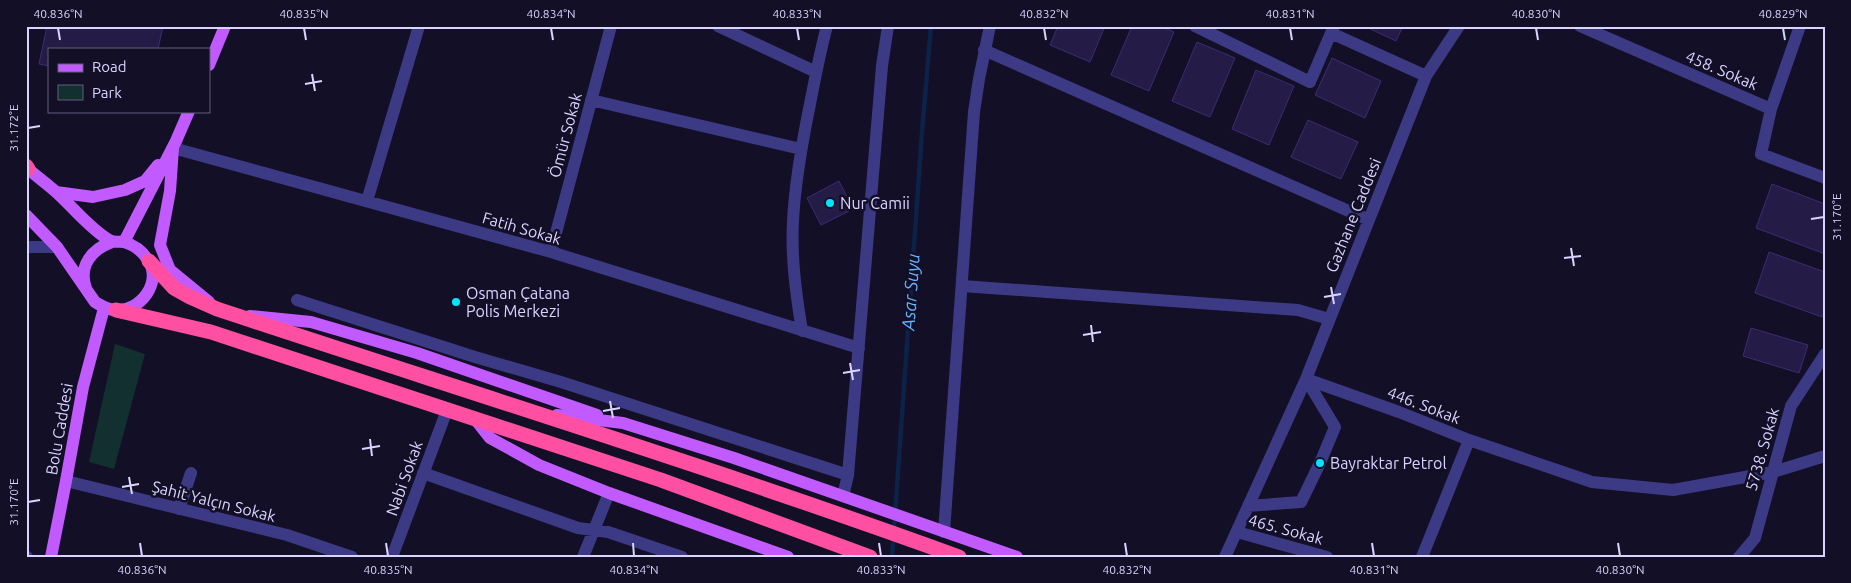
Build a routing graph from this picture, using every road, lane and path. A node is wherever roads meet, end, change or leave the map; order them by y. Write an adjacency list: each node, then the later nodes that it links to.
1 (225, 26): 14 (main road)
2 (419, 26): 25 (street)
3 (611, 26): 17 (street, Ömür Sokak)
4 (718, 26): 15 (street)
5 (827, 26): 15 (street)
6 (888, 26): 41 (street)
7 (990, 26): 13 (street)
8 (1195, 26): 12 (street)
9 (1459, 26): 16 (street, Gazhane Caddesi)
10 (1580, 26): 18 (street, 458. Sokak)
11 (1800, 26): 18 (street, 458. Sokak)
12 (1333, 30): 16 (street)
13 (984, 50): 27 (street); 33 (street)
14 (210, 63)
15 (816, 72): 21 (street)
16 (1426, 76): 27 (street, Gazhane Caddesi)
17 (591, 100): 21 (street); 31 (street, Ömür Sokak)
18 (1771, 109): 23 (street)
19 (189, 112): 20 (main road)
20 (173, 148): 24 (main road); 25 (street, Fatih Sokak); 28 (main road); 37 (main road)
21 (801, 149): 40 (street)
22 (27, 168): 24 (main road)
23 (1825, 178)
24 (56, 192): 28 (main road)
25 (367, 201): 31 (street, Fatih Sokak)
26 (26, 215): 30 (main road)
27 (1369, 220): 39 (street, Gazhane Caddesi)
28 (118, 242): 32 (main road); 34 (main road)
29 (26, 247): 30 (street)
30 (57, 247): 34 (main road)
31 (551, 252): 40 (street, Fatih Sokak)
32 (149, 261): 36 (main road); 37 (highway)
33 (962, 286): 39 (street); 60 (street)
34 (88, 293): 36 (main road)
35 (297, 300): 44 (street)
36 (110, 309): 45 (highway); 55 (main road, Bolu Caddesi)
37 (217, 309): 38 (highway)
38 (232, 314): 46 (highway); 48 (main road)
39 (1329, 320): 43 (street, Gazhane Caddesi)
40 (802, 331): 41 (street, Fatih Sokak)
41 (859, 348): 54 (street)
42 (1825, 354): 51 (street, 5738. Sokak)
43 (1306, 379): 49 (street, 446. Sokak); 58 (street, Gazhane Caddesi); 58 (street)
44 (640, 408): 48 (street); 54 (street)
45 (446, 410): 47 (highway); 53 (street, Nabi Sokak)
46 (542, 414): 48 (main road); 70 (highway)
47 (475, 419): 56 (main road); 69 (highway)
48 (628, 425): 57 (main road)
49 (1469, 440): 51 (street); 74 (street, 446. Sokak)
50 (1825, 456): 51 (street)
51 (1773, 472): 75 (street, 5738. Sokak)
52 (191, 473): 59 (street)
53 (423, 474): 61 (street); 65 (street, Nabi Sokak)
54 (848, 474): 57 (street)
55 (66, 481): 59 (street, Şahit Yalçın Sokak); 63 (main road, Bolu Caddesi)
56 (609, 493): 61 (street); 68 (main road)
57 (849, 498): 60 (main road)
58 (1248, 506): 62 (street, Gazhane Caddesi)
59 (179, 509): 64 (street, Şahit Yalçın Sokak)
60 (938, 530): 71 (main road)
61 (595, 531): 66 (street); 67 (street)
62 (1237, 532): 72 (street, Gazhane Caddesi); 73 (street, 465. Sokak)
63 (51, 557)
64 (352, 557)
65 (392, 557)
66 (583, 557)
67 (682, 557)
68 (788, 557)
69 (870, 557)
70 (959, 557)
71 (1017, 557)
72 (1226, 557)
73 (1327, 557)
74 (1422, 557)
75 (1739, 557)

